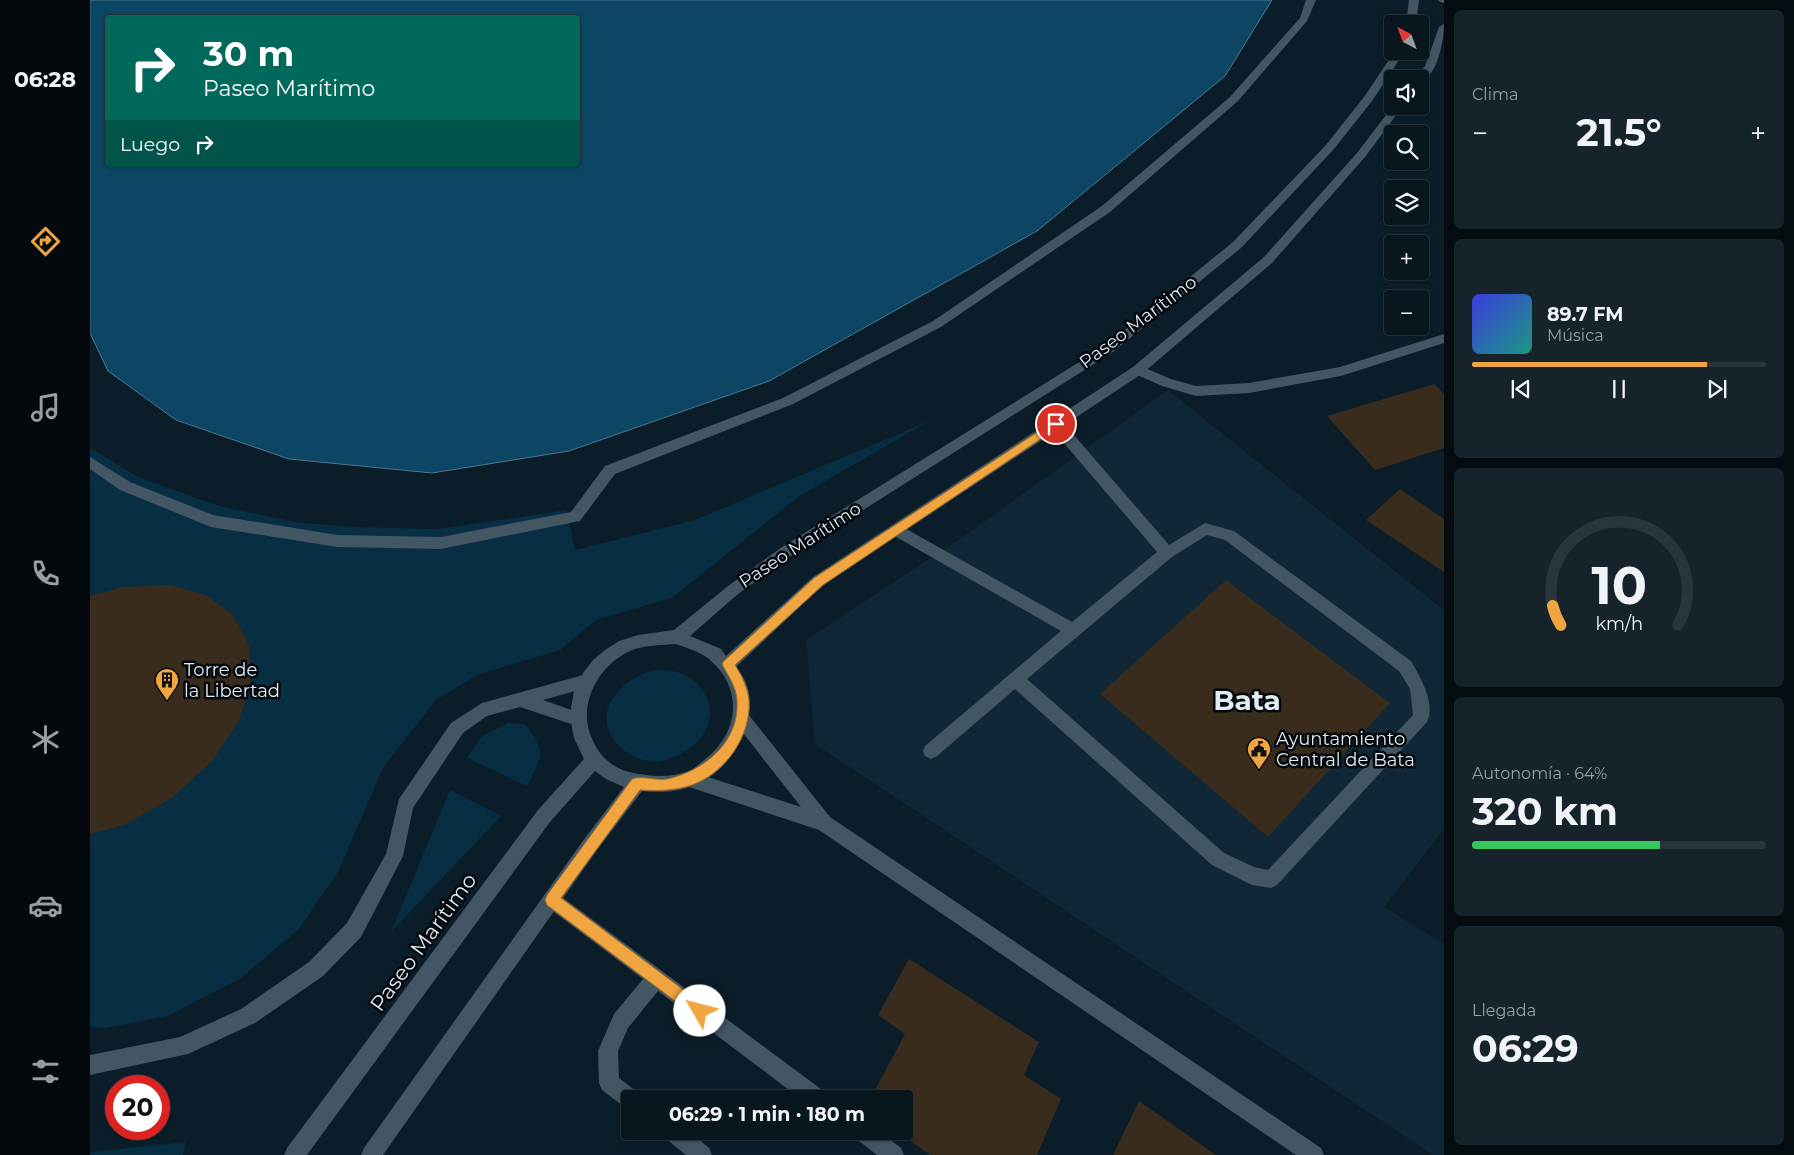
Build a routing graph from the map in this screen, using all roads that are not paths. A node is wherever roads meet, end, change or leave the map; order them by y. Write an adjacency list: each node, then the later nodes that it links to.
1 (1311, 0): 11 (main road)
2 (1414, 0): 3 (main road)
3 (1412, 15)
4 (1444, 28): 6 (main road)
5 (1394, 60): 15 (main road, Paseo Marítimo)
6 (1427, 70)
7 (1391, 115): 9 (main road, Paseo Marítimo)
8 (1444, 338): 9 (main road)
9 (1138, 370): 10 (main road, Paseo Marítimo)
10 (1056, 424): 12 (main road, Paseo Marítimo); 13 (main road)
11 (90, 462)
12 (896, 530): 14 (main road); 16 (main road, Paseo Marítimo)
13 (1167, 553): 14 (main road); 17 (main road)
14 (1072, 630): 17 (main road)
15 (677, 637): 16 (main road); 18 (main road)
16 (728, 664): 21 (main road)
17 (1015, 679): 22 (main road)
18 (587, 681): 19 (main road); 20 (main road)
19 (518, 699): 20 (main road); 29 (main road)
20 (577, 719): 23 (main road)
21 (742, 719): 24 (main road); 26 (main road)
22 (931, 751)
23 (594, 760): 25 (main road); 34 (main road, Paseo Marítimo)
24 (689, 780): 25 (main road); 26 (main road)
25 (637, 784): 27 (main road)
26 (824, 823): 38 (main road)
27 (552, 900): 28 (main road); 35 (main road)
28 (656, 978): 30 (main road); 31 (main road)
29 (90, 1065)
30 (806, 1090)
31 (621, 1092)
32 (683, 1140): 36 (main road)
33 (874, 1140): 37 (main road)
34 (294, 1155)
35 (371, 1155)
36 (702, 1155)
37 (894, 1155)
38 (1314, 1155)

